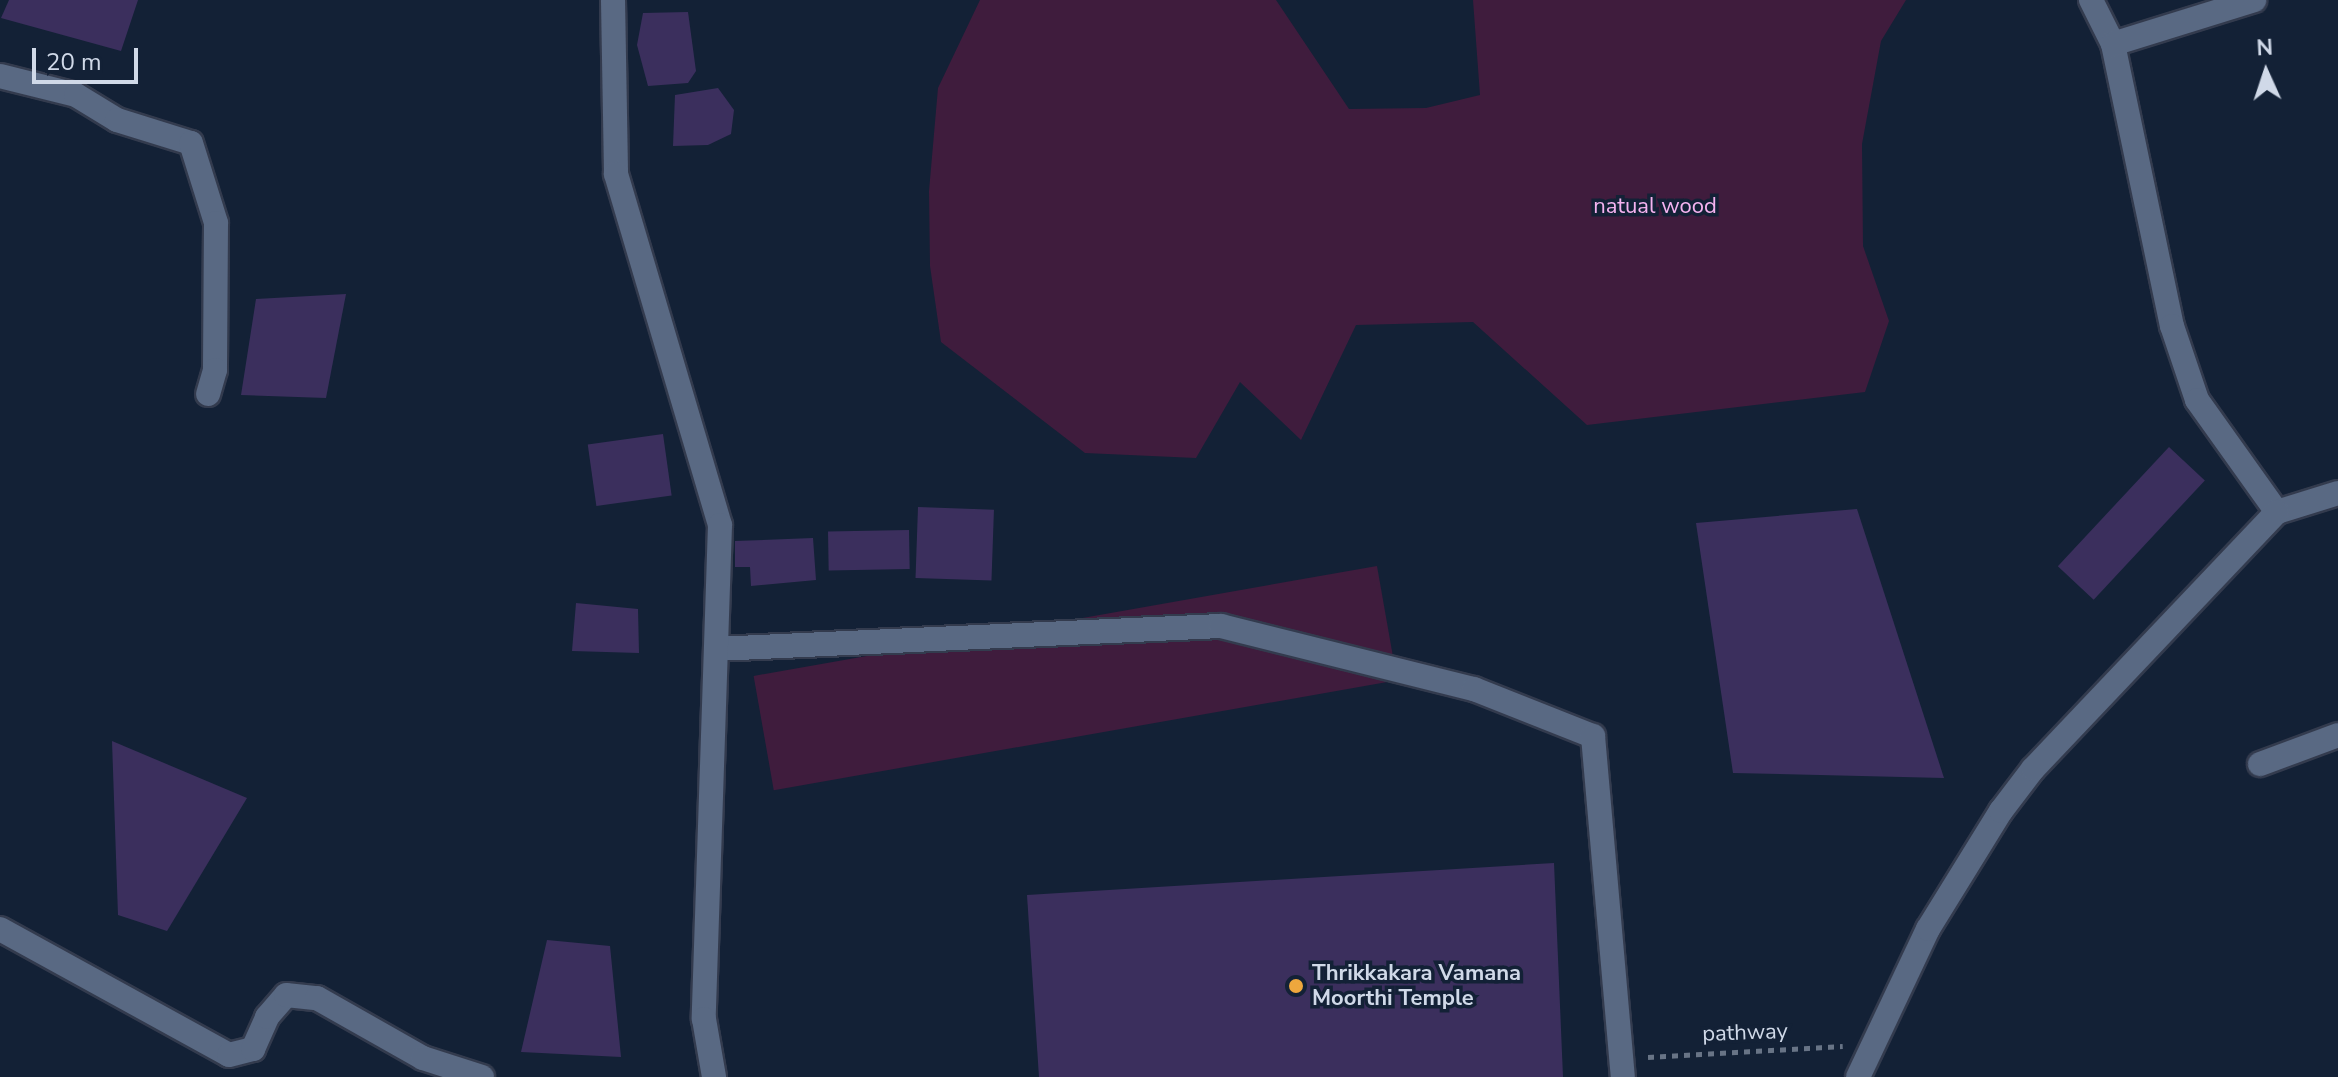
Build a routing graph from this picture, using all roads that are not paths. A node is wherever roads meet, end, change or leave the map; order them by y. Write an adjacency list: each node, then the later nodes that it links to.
1 (613, 0): 9 (street)
2 (2091, 0): 4 (street)
3 (2254, 0): 4 (street)
4 (2113, 44): 8 (street)
5 (0, 76): 6 (street)
6 (208, 394)
7 (2338, 493): 8 (street)
8 (2277, 512): 16 (street)
9 (716, 649): 13 (street); 15 (street)
10 (2338, 735): 11 (street)
11 (2260, 764)
12 (0, 929): 14 (street)
13 (1623, 1068)
14 (482, 1077)
15 (714, 1077)
16 (1858, 1077)

